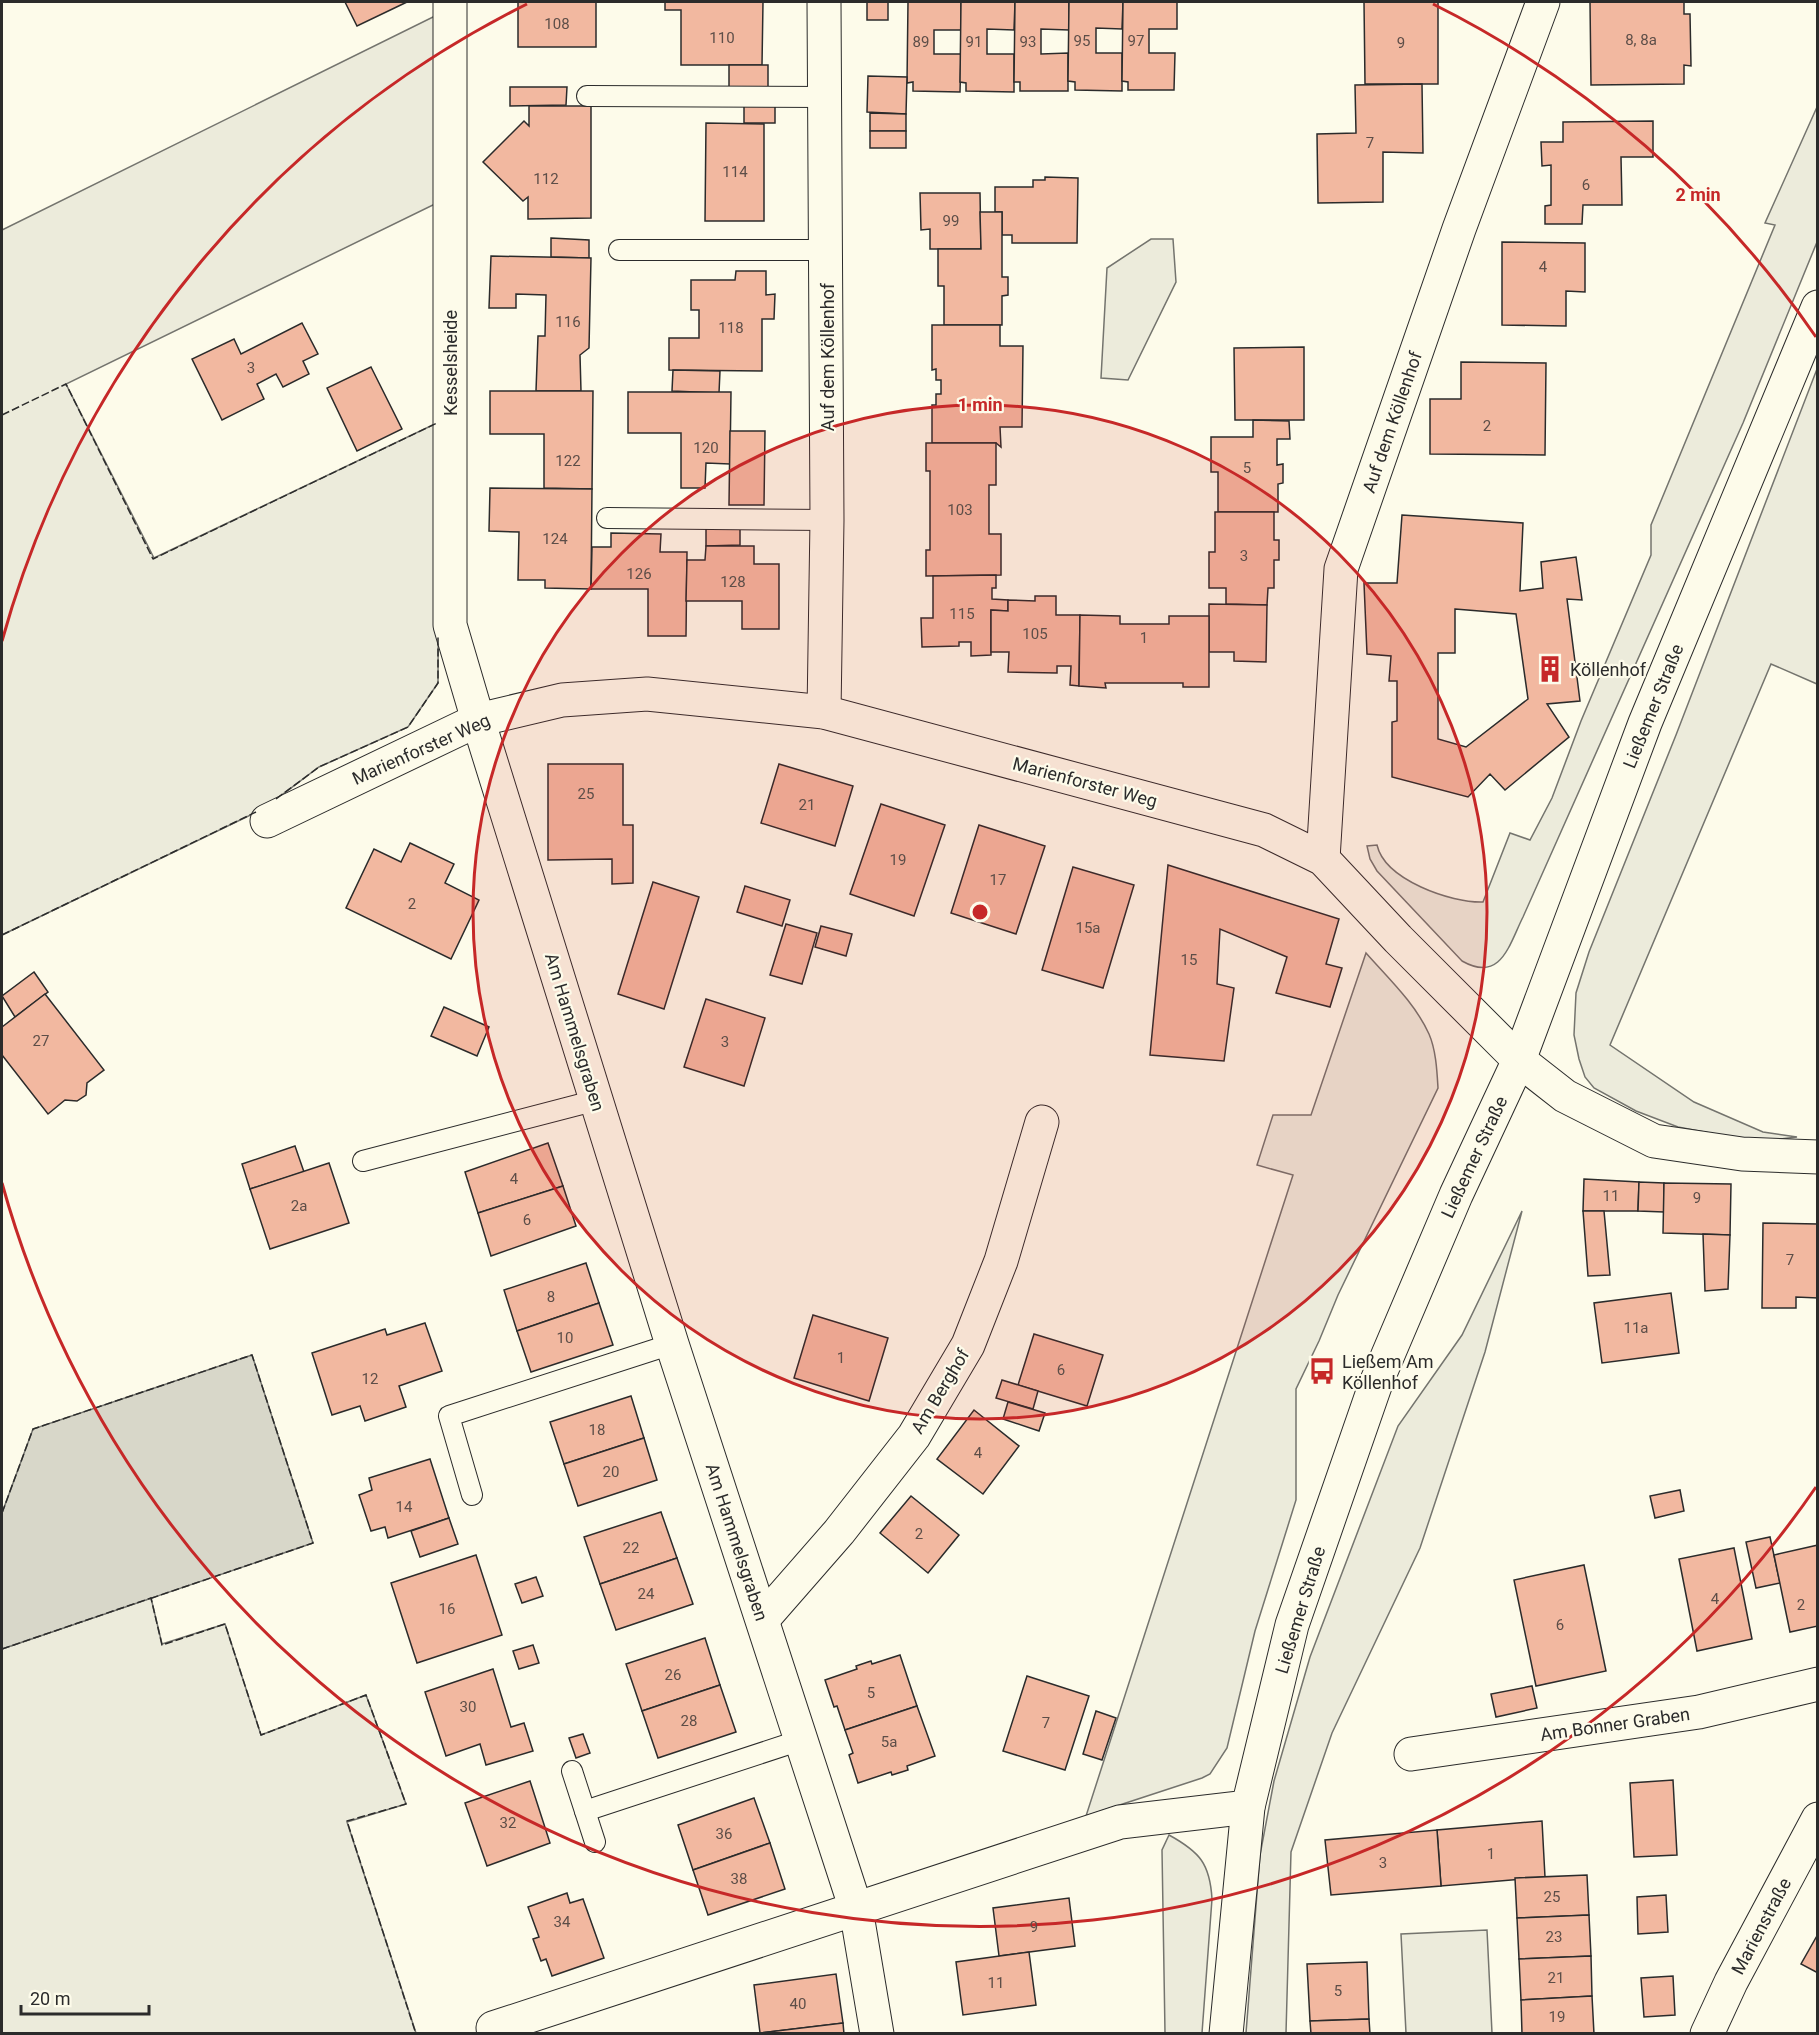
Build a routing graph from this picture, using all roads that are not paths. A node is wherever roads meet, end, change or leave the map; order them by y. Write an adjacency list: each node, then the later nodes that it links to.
1 (450, 2): 12 (street, Kesselsheide)
2 (824, 2): 5 (street, Auf dem Köllenhof)
3 (1543, 2): 14 (street, Auf dem Köllenhof)
4 (587, 96): 5 (lane)
5 (825, 97): 7 (street, Auf dem Köllenhof)
6 (619, 250): 7 (lane)
7 (826, 250): 10 (street, Auf dem Köllenhof)
8 (1818, 307): 15 (street, Ließemer Straße)
9 (608, 518): 10 (lane)
10 (828, 520): 11 (street, Auf dem Köllenhof)
11 (824, 712): 12 (street, Marienforster Weg); 14 (street, Marienforster Weg)
12 (478, 720): 13 (street, Marienforster Weg); 16 (street, Am Hammelsgraben)
13 (267, 821)
14 (1323, 860): 15 (street, Marienforster Weg)
15 (1519, 1060): 18 (street, Marienforster Weg); 27 (street, Ließemer Straße)
16 (597, 1100): 19 (lane); 20 (street, Am Hammelsgraben)
17 (1042, 1122): 22 (street, Am Berghof)
18 (1818, 1156)
19 (363, 1161)
20 (672, 1344): 21 (lane); 22 (street, Am Hammelsgraben)
21 (472, 1495)
22 (763, 1619): 24 (street, Am Hammelsgraben)
23 (1818, 1684): 25 (street, Am Bonner Graben)
24 (801, 1740): 28 (lane); 31 (street, Am Hammelsgraben)
25 (1411, 1754)
26 (572, 1772): 28 (lane)
27 (1248, 1807): 31 (street); 34 (street, Ließemer Straße)
28 (585, 1811): 30 (lane)
29 (1818, 1819): 35 (street, Marienstraße)
30 (595, 1842)
31 (856, 1909): 32 (street); 33 (street, Am Hammelsgraben)
32 (493, 2028)
33 (877, 2034)
34 (1226, 2034)
35 (1707, 2034)

